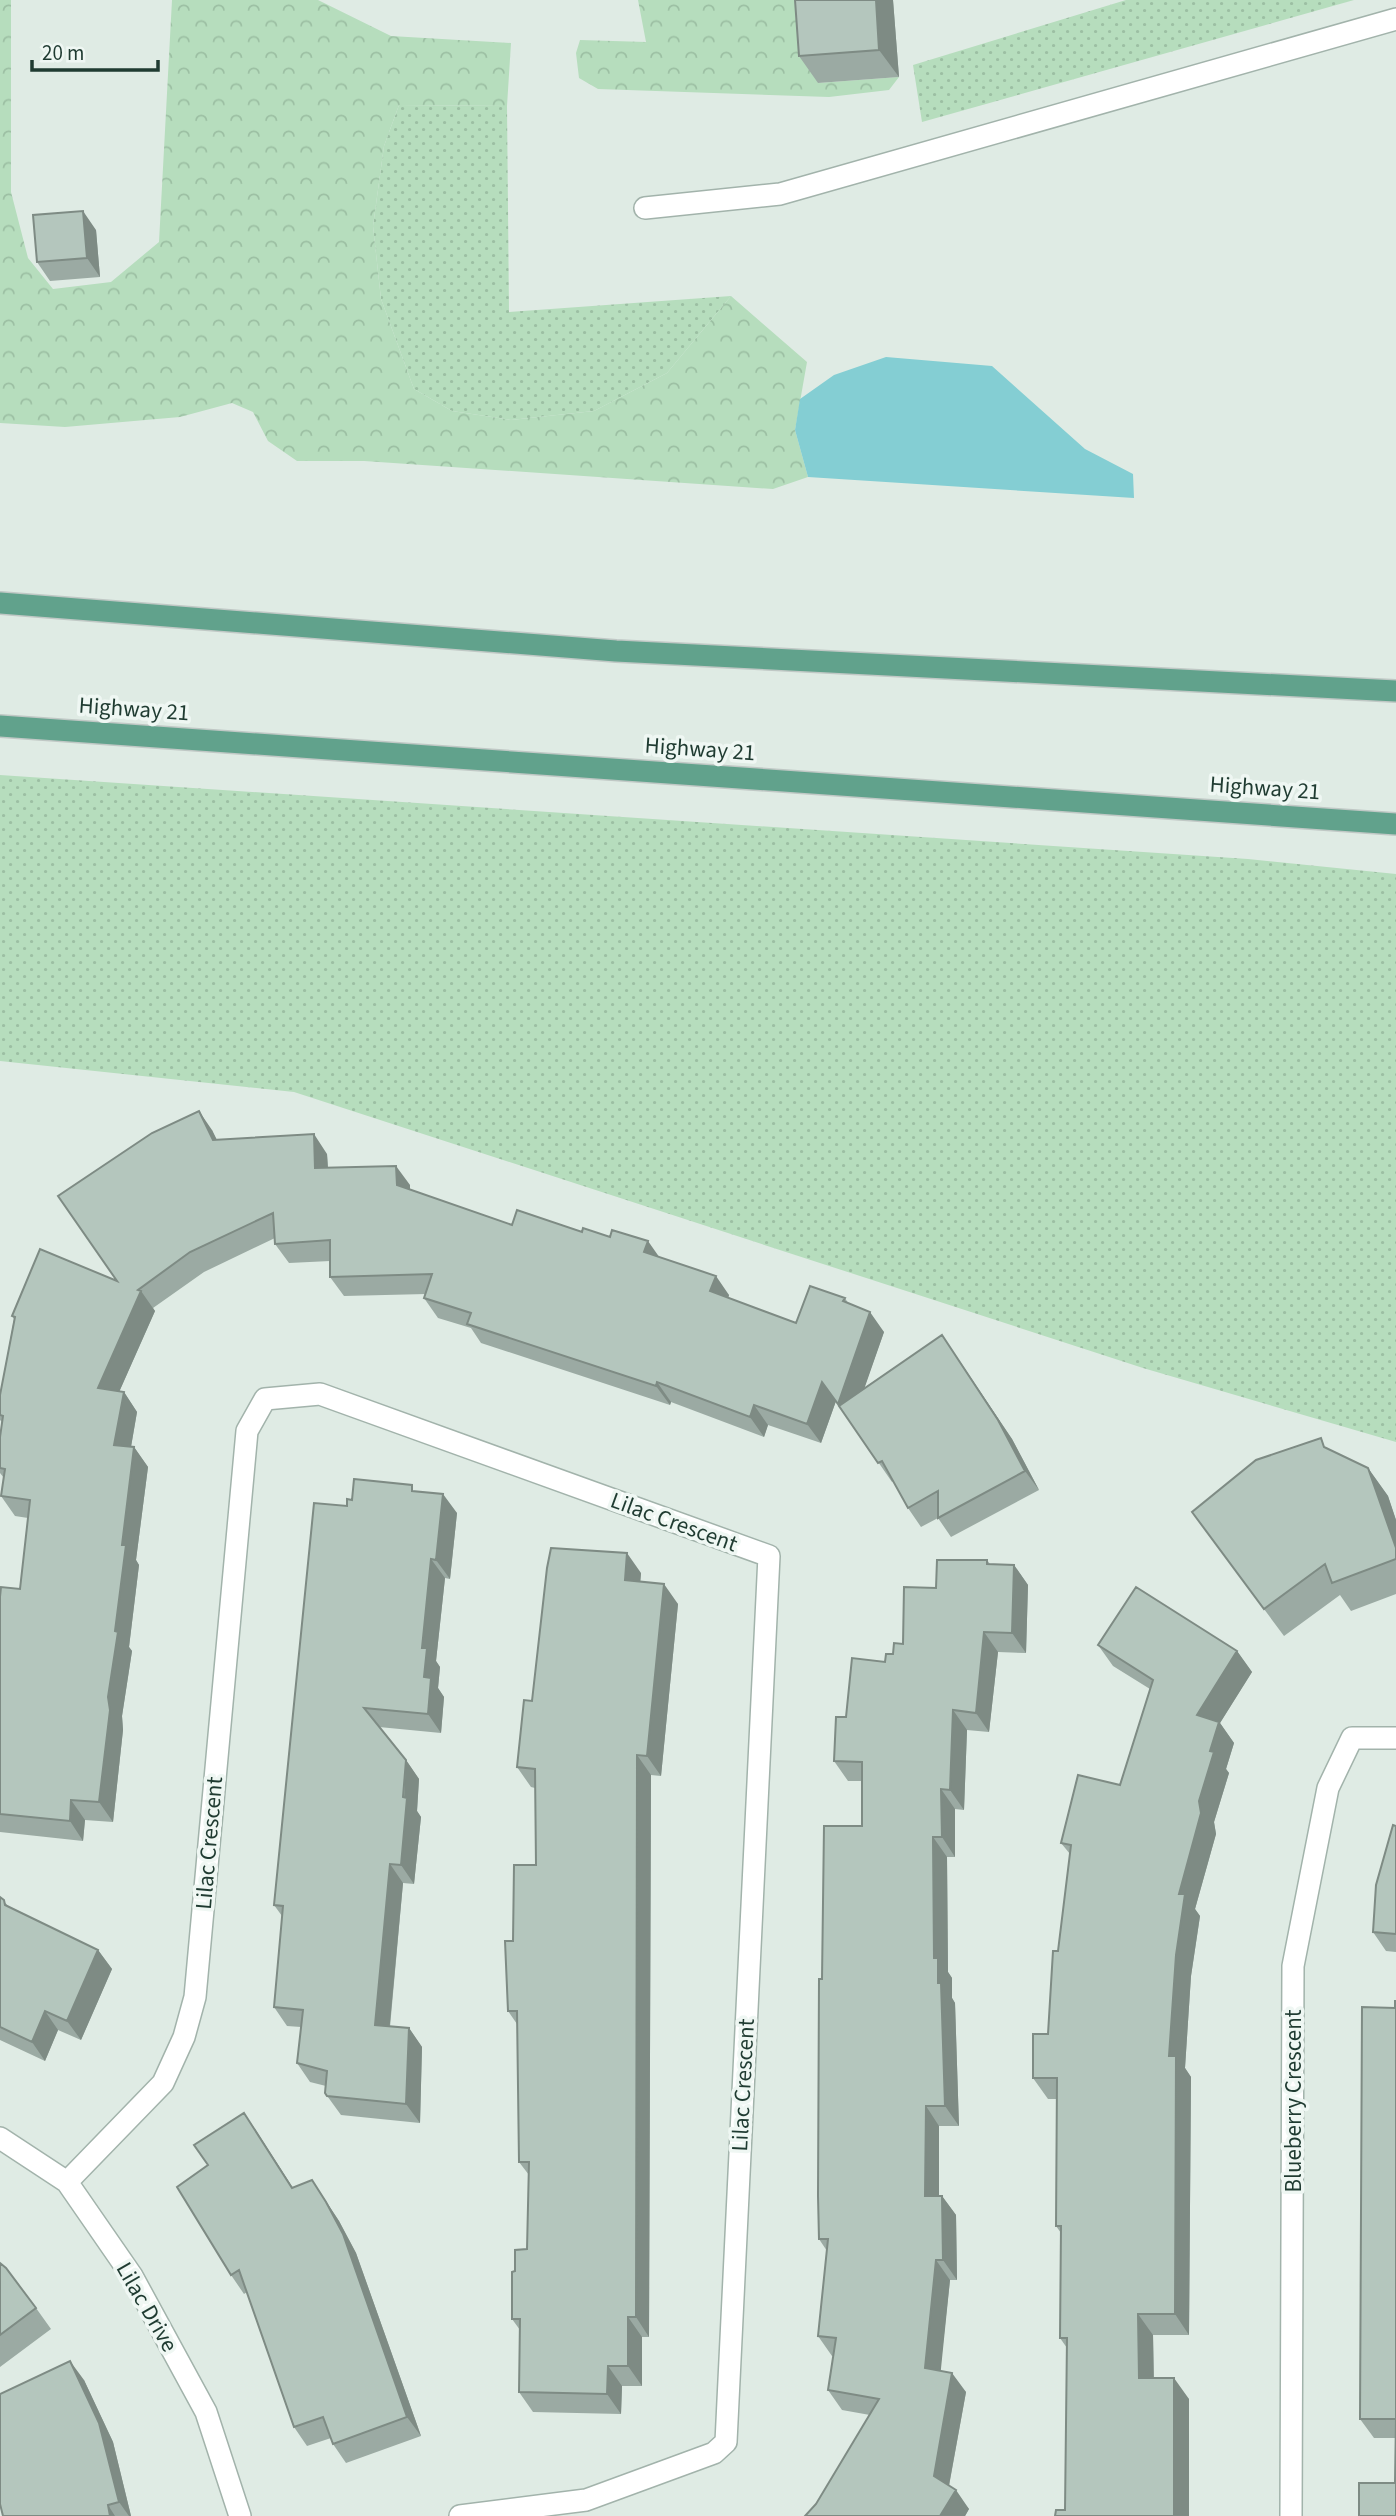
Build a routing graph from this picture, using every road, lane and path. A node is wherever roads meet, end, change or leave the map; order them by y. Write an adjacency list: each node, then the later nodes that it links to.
1 (1396, 19): 2 (street)
2 (645, 208)
3 (0, 603): 4 (main road)
4 (1396, 691)
5 (0, 726): 6 (main road, Highway 21)
6 (1396, 824)
7 (1396, 1738): 12 (street, Blueberry Crescent)
8 (0, 2138): 9 (street, Lilac Drive)
9 (66, 2182): 10 (street, Lilac Drive); 11 (street, Lilac Crescent)
10 (240, 2516)
11 (460, 2516)
12 (1291, 2516)

